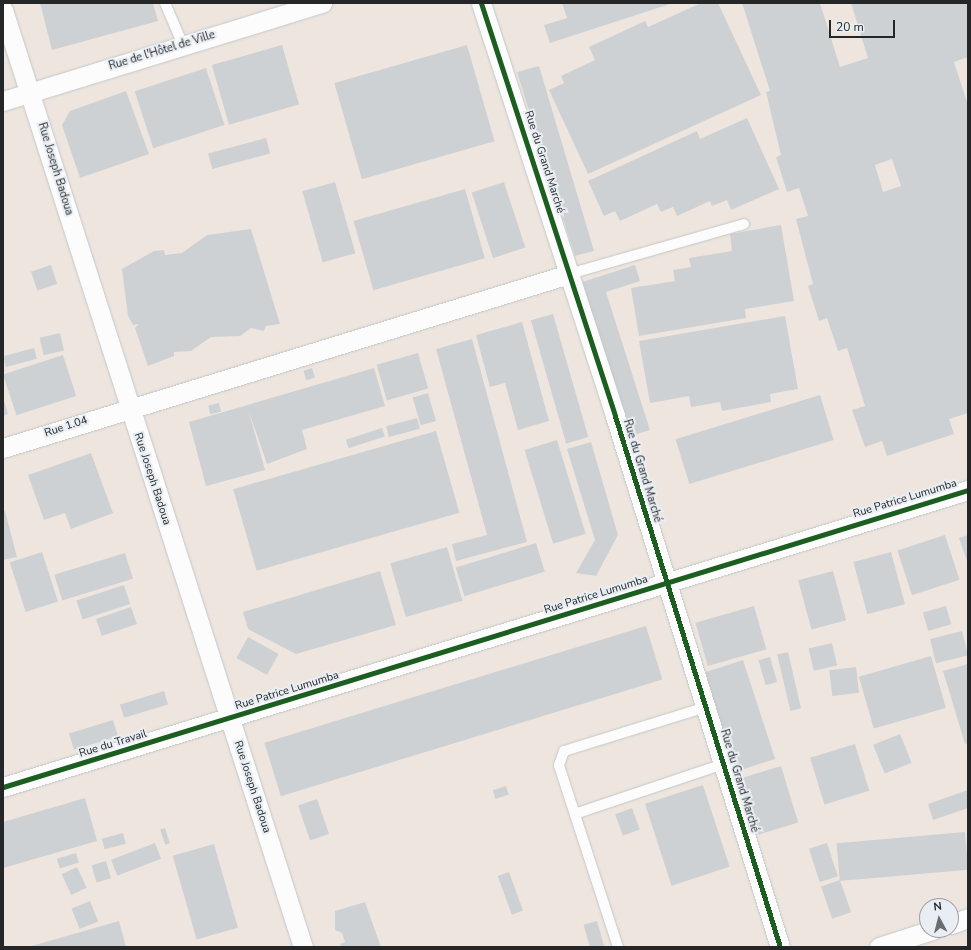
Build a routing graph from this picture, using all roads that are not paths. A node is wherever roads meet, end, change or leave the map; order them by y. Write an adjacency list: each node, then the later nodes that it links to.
1 (165, 3): 5 (lane)
2 (322, 3): 5 (street, Rue de l'Hôtel de Ville)
3 (481, 3): 9 (street, Rue du Grand Marché)
4 (3, 10): 6 (street, Rue Joseph Badoua)
5 (183, 45): 6 (street, Rue de l'Hôtel de Ville)
6 (31, 91): 7 (street, Rue de l'Hôtel de Ville); 10 (street, Rue Joseph Badoua)
7 (3, 101)
8 (744, 224): 9 (lane)
9 (569, 274): 10 (street, Rue 1.04); 13 (street, Rue du Grand Marché)
10 (128, 407): 11 (street, Rue 1.04); 15 (street, Rue Joseph Badoua)
11 (3, 448)
12 (968, 490): 13 (street, Rue Patrice Lumumba)
13 (666, 583): 14 (street, Rue du Grand Marché); 15 (street, Rue Patrice Lumumba)
14 (706, 707): 16 (street, Rue du Grand Marché); 18 (lane)
15 (230, 719): 17 (street, Rue du Travail); 20 (street, Rue Joseph Badoua)
16 (724, 764): 18 (lane); 22 (street, Rue du Grand Marché)
17 (3, 787)
18 (575, 814): 21 (lane)
19 (919, 934): 23 (street)
20 (303, 947)
21 (618, 947)
22 (780, 947)
23 (879, 947)

